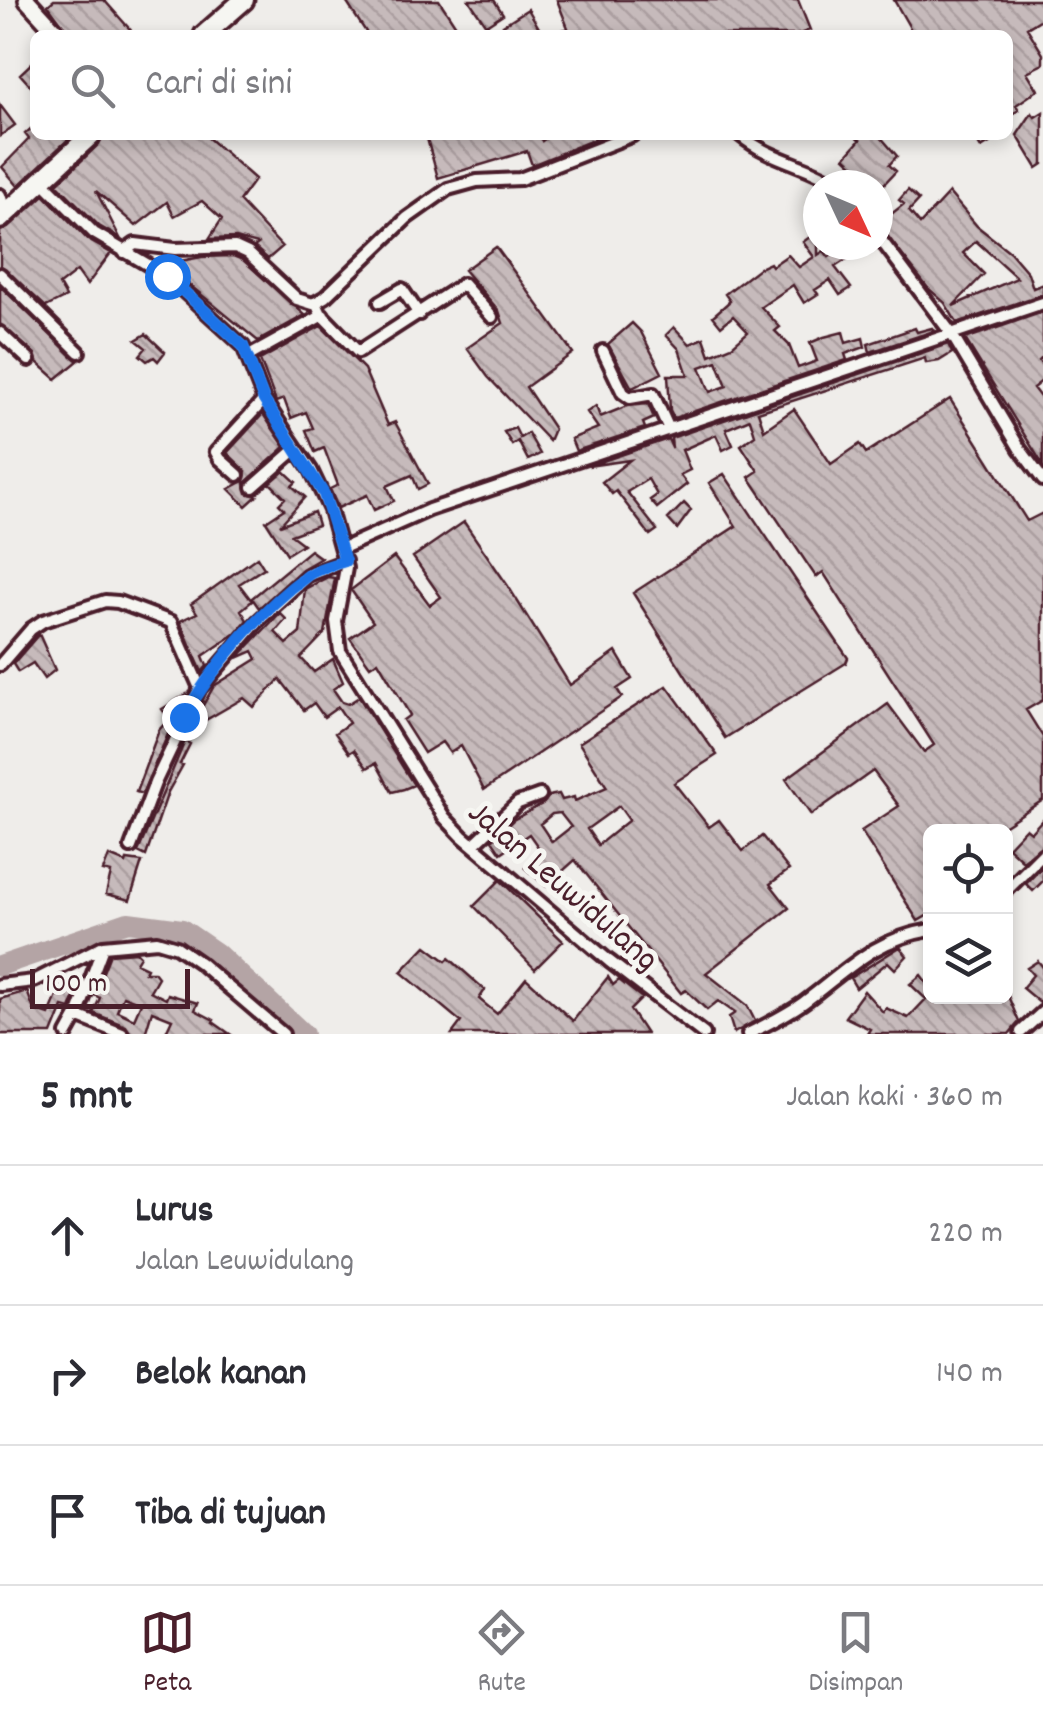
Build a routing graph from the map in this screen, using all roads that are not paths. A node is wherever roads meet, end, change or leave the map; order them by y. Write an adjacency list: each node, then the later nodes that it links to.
1 (26, 0): 3 (main road)
2 (244, 0): 4 (main road)
3 (53, 30)
4 (210, 30)
5 (86, 140): 9 (main road)
6 (620, 140): 16 (street)
7 (746, 140): 8 (street)
8 (809, 170)
9 (42, 181): 10 (main road); 11 (street, Jalan Leuwidulang)
10 (2, 209)
11 (128, 249): 16 (street); 23 (street, Jalan Leuwidulang)
12 (893, 258): 20 (street)
13 (0, 274): 22 (street)
14 (380, 302): 17 (street)
15 (1043, 303): 20 (street)
16 (319, 309): 17 (street); 23 (street)
17 (418, 314): 18 (street)
18 (492, 317)
19 (0, 333): 24 (street)
20 (944, 335): 26 (street); 29 (street)
21 (603, 351): 26 (street)
22 (79, 352)
23 (249, 356): 25 (street, Jalan Leuwidulang)
24 (29, 360)
25 (264, 400): 27 (street, Jalan Leuwidulang); 28 (street)
26 (668, 427): 31 (street)
27 (296, 449): 30 (street); 31 (street, Jalan Leuwidulang)
28 (238, 475)
29 (1043, 480)
30 (253, 487)
31 (342, 549): 32 (street, Jalan Leuwidulang)
32 (345, 561): 34 (street); 36 (street, Jalan Leuwidulang)
33 (0, 665): 34 (street)
34 (200, 688): 37 (street)
35 (540, 795): 36 (street)
36 (473, 845): 49 (street, Jalan Leuwidulang)
37 (131, 848)
38 (1043, 854): 39 (street)
39 (1013, 884)
40 (923, 932): 50 (street)
41 (103, 946): 42 (street); 44 (street); 48 (street)
42 (0, 985)
43 (1043, 1012): 45 (street)
44 (77, 1016): 46 (street); 47 (street)
45 (1021, 1033)
46 (68, 1034)
47 (122, 1034)
48 (282, 1034)
49 (704, 1034)
50 (748, 1034)

